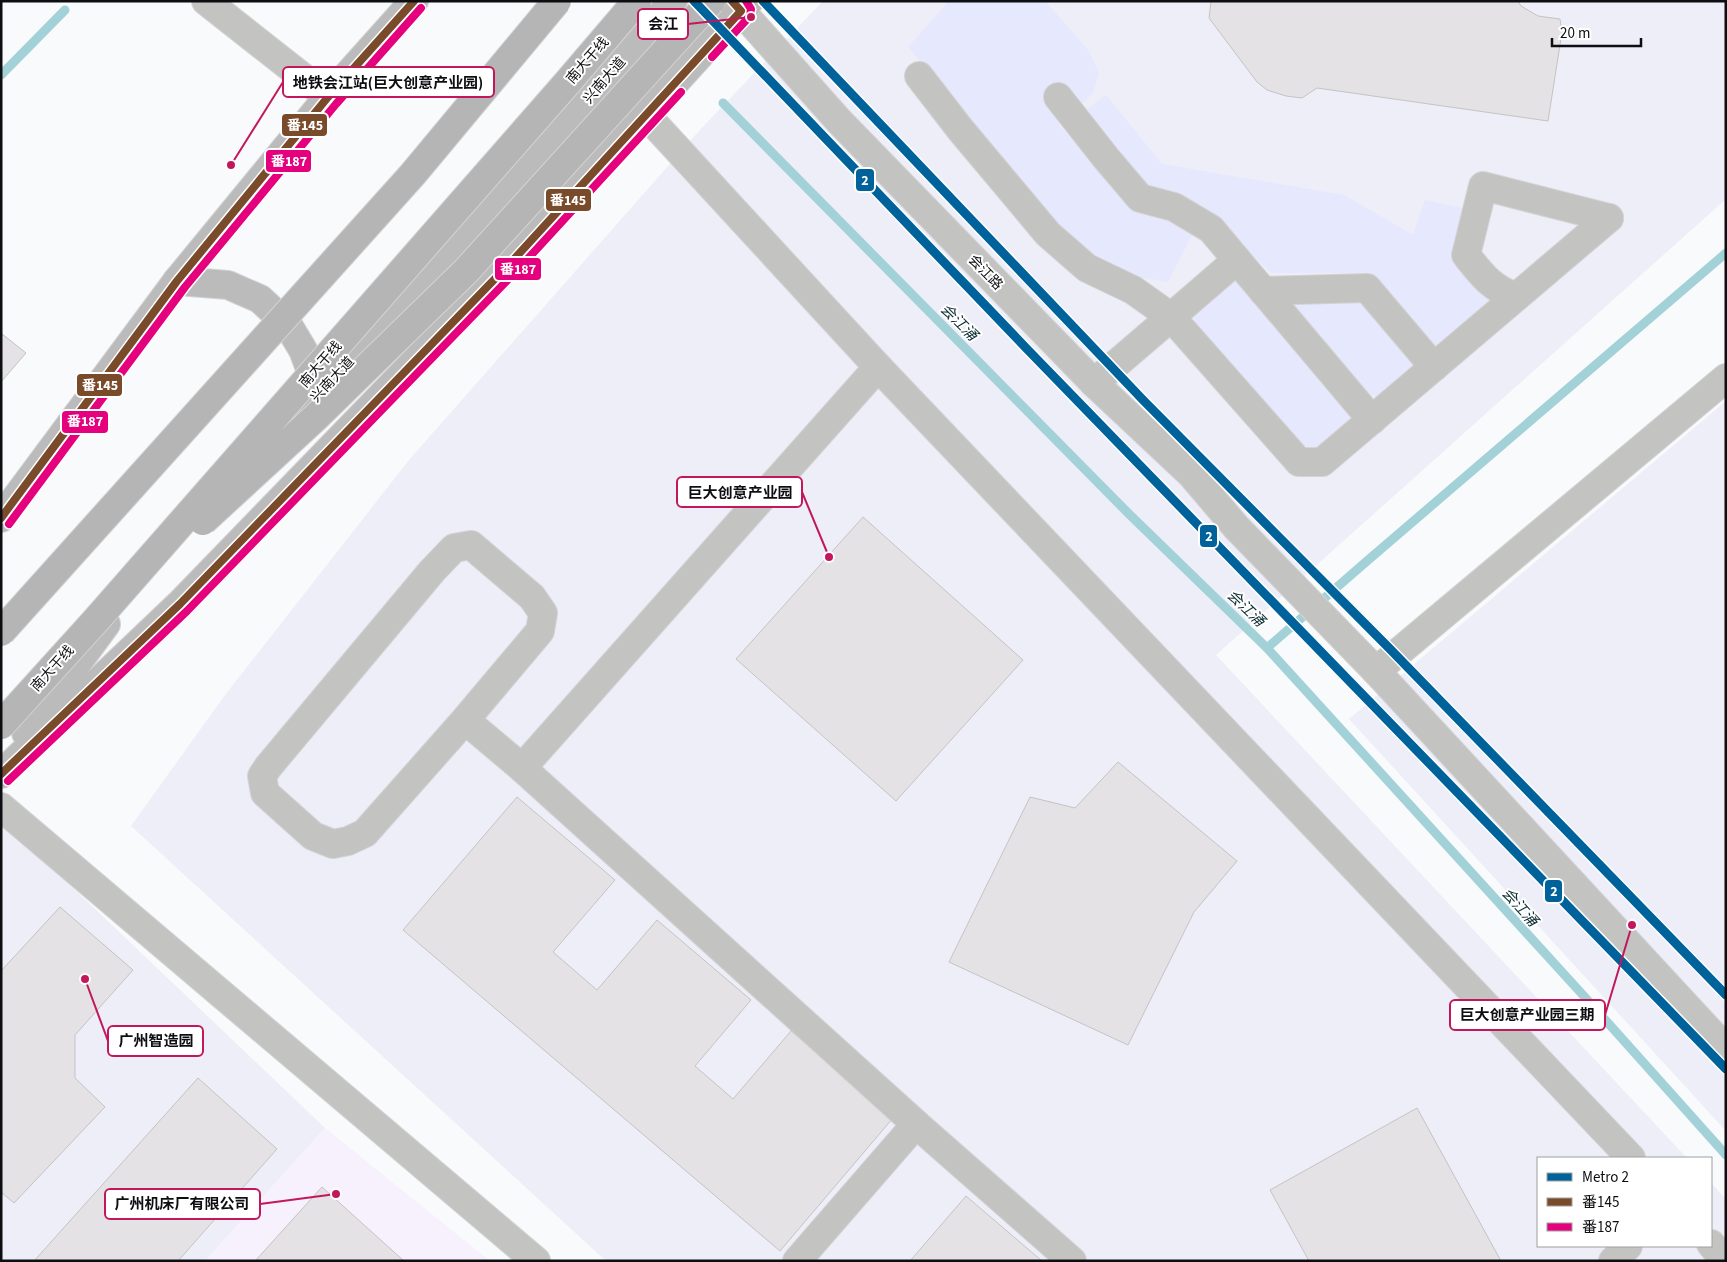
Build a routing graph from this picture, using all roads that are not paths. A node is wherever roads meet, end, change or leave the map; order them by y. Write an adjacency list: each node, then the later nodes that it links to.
1 (206, 1): 9 (lane)
2 (414, 1): 9 (main road)
3 (558, 1): 25 (highway, bridge)
4 (637, 1): 24 (highway, 南大干线, bridge)
5 (673, 1): 21 (main road, 兴南大道)
6 (711, 1): 24 (highway, bridge)
7 (740, 4): 11 (main road); 20 (lane, 会江路)
8 (919, 76): 16 (lane)
9 (328, 97): 13 (main road)
10 (1058, 97): 12 (lane)
11 (646, 115): 17 (lane); 31 (main road)
12 (1237, 260): 14 (lane); 16 (lane)
13 (177, 281): 21 (main road); 23 (main road)
14 (1263, 291): 18 (lane); 22 (lane)
15 (1516, 297): 15 (lane); 18 (lane)
16 (1171, 317): 20 (lane); 22 (lane)
17 (878, 367): 30 (lane); 35 (lane)
18 (1434, 367): 22 (lane)
19 (1726, 378): 26 (lane)
20 (1094, 383): 26 (lane, 会江路)
21 (320, 393): 29 (main road, 兴南大道)
22 (1372, 420)
23 (1, 518)
24 (97, 619): 28 (highway, 南大干线, bridge)
25 (1, 632)
26 (1376, 671): 33 (lane, 会江路)
27 (465, 720): 27 (lane); 30 (lane)
28 (1, 725)
29 (1, 766)
30 (522, 768): 34 (lane)
31 (1, 774)
32 (1, 807): 38 (lane)
33 (1726, 1049)
34 (916, 1124): 39 (lane); 40 (lane)
35 (1630, 1157)
36 (1712, 1245): 42 (lane)
37 (1627, 1247): 41 (lane)
38 (536, 1261)
39 (797, 1261)
40 (1072, 1261)
41 (1613, 1261)
42 (1725, 1261)

